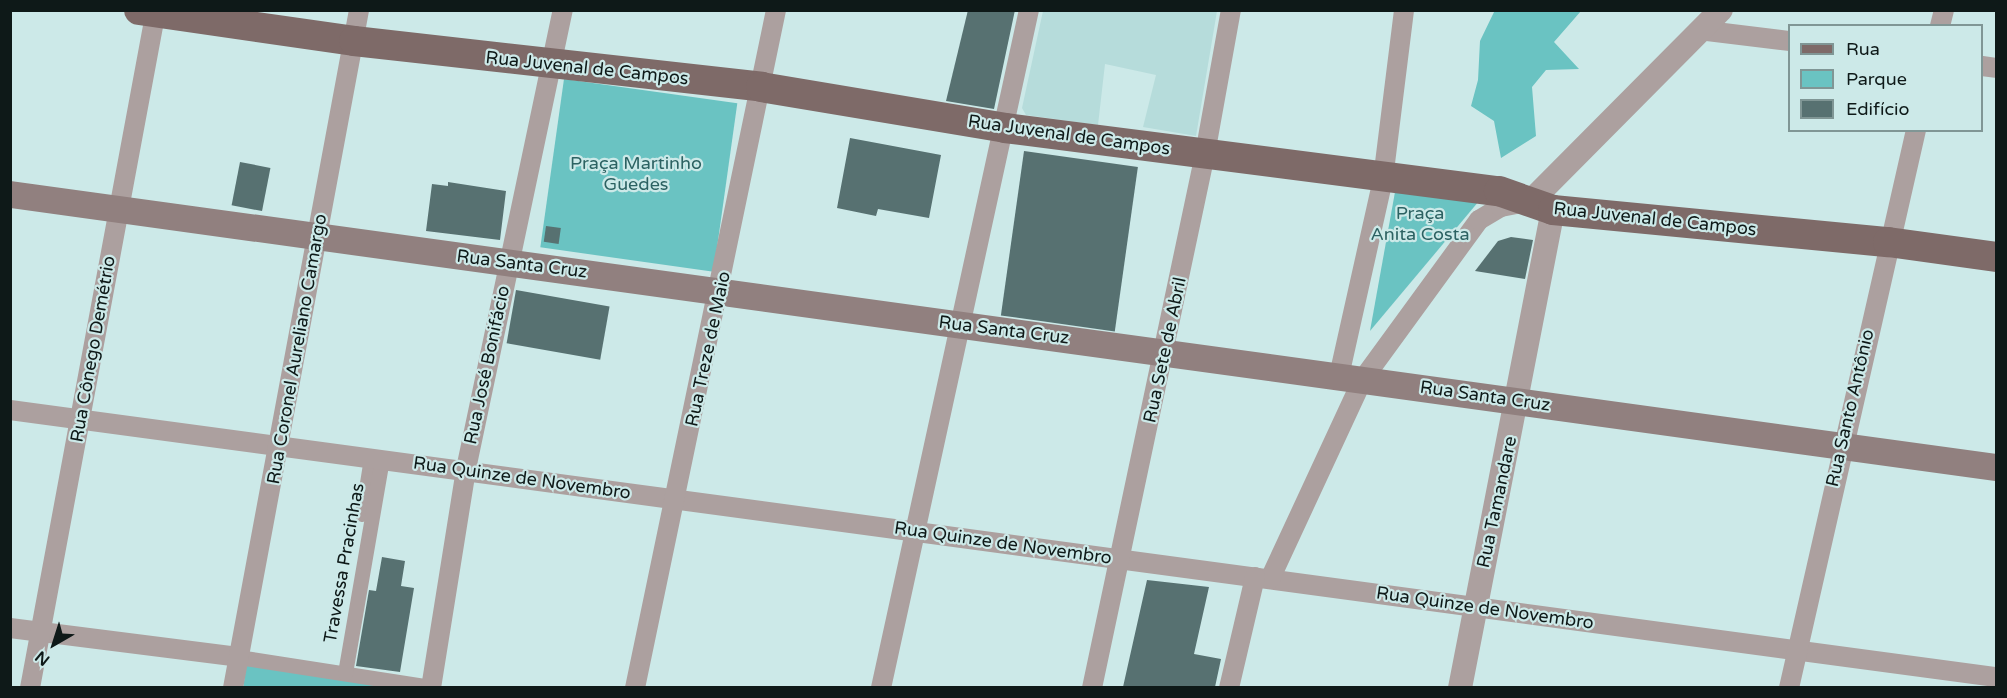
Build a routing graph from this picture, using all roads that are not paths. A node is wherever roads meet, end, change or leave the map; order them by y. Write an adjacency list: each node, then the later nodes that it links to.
1 (359, 10): 11 (street, Rua Coronel Aureliano Camargo)
2 (564, 10): 12 (street, Rua José Bonifácio)
3 (776, 10): 13 (street, Rua Treze de Maio)
4 (1029, 10): 14 (street)
5 (1231, 10): 16 (street, Rua Sete de Abril)
6 (1404, 10): 17 (street)
7 (150, 11): 11 (main road, Rua Juvenal de Campos); 20 (street, Rua Cônego Demétrio)
8 (1719, 11): 9 (street)
9 (1699, 30): 10 (street); 19 (street)
10 (1788, 40)
11 (354, 41): 12 (main road, Rua Juvenal de Campos); 21 (street, Rua Coronel Aureliano Camargo)
12 (553, 65): 13 (main road, Rua Juvenal de Campos); 24 (street, Rua José Bonifácio)
13 (760, 87): 14 (main road, Rua Juvenal de Campos); 25 (street, Rua Treze de Maio)
14 (1005, 128): 16 (main road, Rua Juvenal de Campos); 26 (street)
15 (1916, 132): 22 (street, Rua Santo Antônio)
16 (1205, 154): 17 (main road, Rua Juvenal de Campos); 27 (street, Rua Sete de Abril)
17 (1383, 178): 19 (main road, Rua Juvenal de Campos); 28 (street)
18 (10, 195): 20 (main road, Rua Santa Cruz)
19 (1542, 205): 22 (main road, Rua Juvenal de Campos); 28 (street); 29 (street, Rua Tamandare)
20 (117, 209): 21 (main road, Rua Santa Cruz); 31 (street, Rua Cônego Demétrio)
21 (315, 239): 24 (main road, Rua Santa Cruz); 32 (street, Rua Coronel Aureliano Camargo)
22 (1888, 242): 23 (main road, Rua Juvenal de Campos); 33 (street, Rua Santo Antônio)
23 (1996, 257)
24 (509, 261): 25 (main road, Rua Santa Cruz); 36 (street, Rua José Bonifácio)
25 (721, 291): 26 (main road, Rua Santa Cruz); 37 (street, Rua Treze de Maio)
26 (961, 325): 27 (main road, Rua Santa Cruz); 38 (street)
27 (1165, 350): 28 (main road, Rua Santa Cruz); 39 (street, Rua Sete de Abril)
28 (1351, 378): 29 (main road, Rua Santa Cruz); 40 (street)
29 (1518, 401): 33 (main road, Rua Santa Cruz); 41 (street, Rua Tamandare)
30 (10, 410): 31 (street, Rua Quinze de Novembro)
31 (81, 419): 32 (street, Rua Quinze de Novembro); 43 (street, Rua Cônego Demétrio)
32 (281, 446): 34 (street, Rua Quinze de Novembro); 45 (street, Rua Coronel Aureliano Camargo)
33 (1840, 447): 35 (main road, Rua Santa Cruz); 44 (street, Rua Santo Antônio)
34 (377, 459): 36 (street, Rua Quinze de Novembro); 46 (street, Travessa Pracinhas)
35 (1996, 467)
36 (466, 470): 37 (street, Rua Quinze de Novembro); 50 (street, Rua José Bonifácio)
37 (674, 500): 38 (street, Rua Quinze de Novembro); 51 (street, Rua Treze de Maio)
38 (916, 531): 39 (street, Rua Quinze de Novembro); 52 (street)
39 (1122, 559): 40 (street, Rua Quinze de Novembro); 53 (street, Rua Sete de Abril)
40 (1263, 578): 41 (street, Rua Quinze de Novembro); 54 (street)
41 (1474, 606): 44 (street, Rua Quinze de Novembro); 55 (street, Rua Tamandare)
42 (10, 628): 43 (street)
43 (40, 632): 45 (street); 48 (street, Rua Cônego Demétrio)
44 (1796, 650): 47 (street, Rua Quinze de Novembro); 56 (street, Rua Santo Antônio)
45 (238, 657): 46 (street); 49 (street, Rua Coronel Aureliano Camargo)
46 (341, 672): 50 (street)
47 (1996, 677)
48 (30, 687)
49 (233, 687)
50 (434, 687)
51 (635, 687)
52 (881, 687)
53 (1092, 687)
54 (1229, 687)
55 (1460, 687)
56 (1789, 687)

